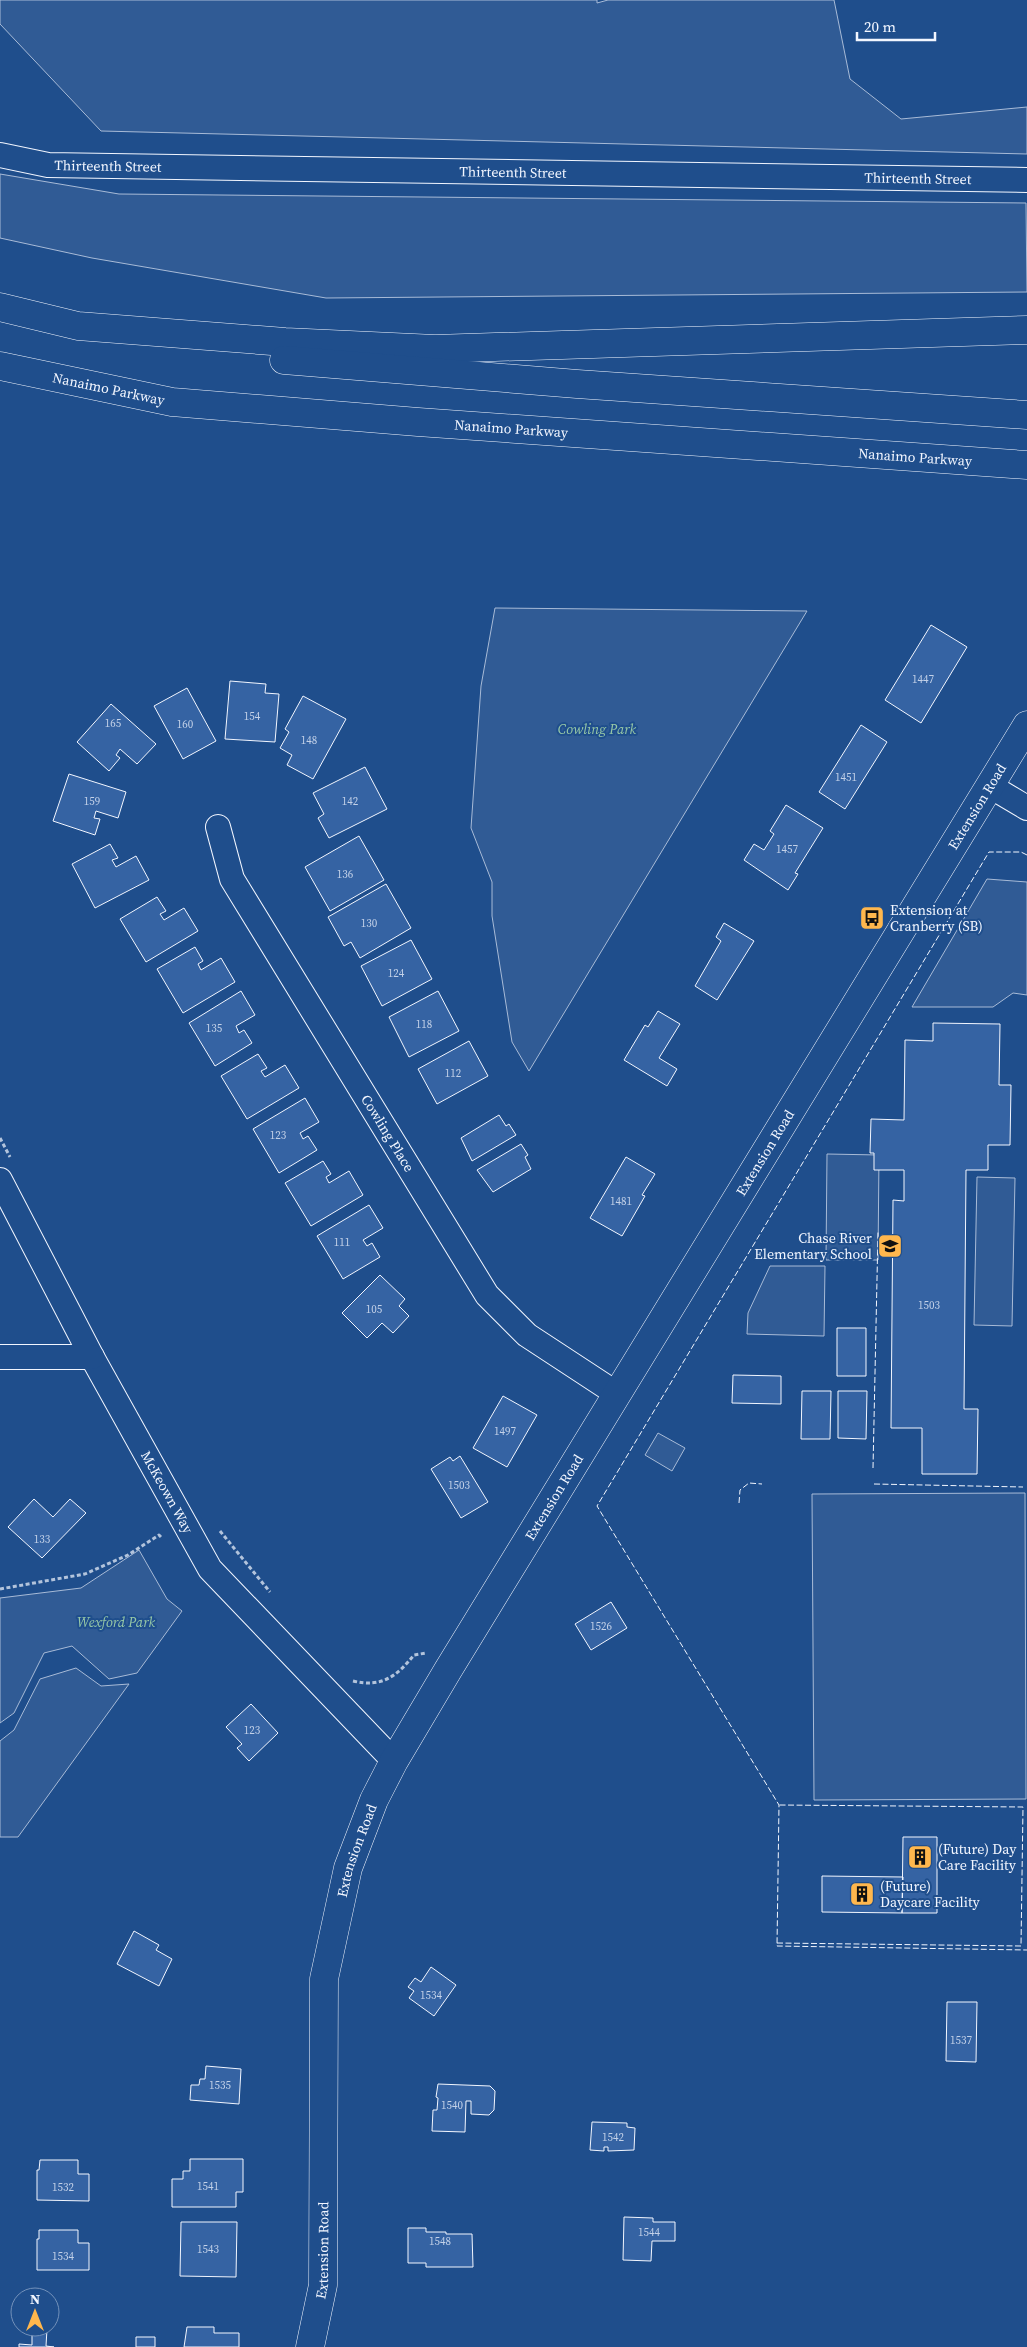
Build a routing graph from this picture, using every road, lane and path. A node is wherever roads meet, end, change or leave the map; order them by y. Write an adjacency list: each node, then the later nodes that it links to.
1 (0, 155): 2 (street, Thirteenth Street)
2 (1027, 180)
3 (0, 307): 4 (main road)
4 (78, 326): 5 (main road); 7 (main road)
5 (1027, 330)
6 (0, 366): 8 (main road, Nanaimo Parkway)
7 (1027, 415)
8 (1027, 465)
9 (1027, 725): 10 (main road, Extension Road)
10 (990, 786): 11 (street); 16 (main road, Extension Road)
11 (1027, 808)
12 (218, 827): 16 (street, Cowling Place)
13 (0, 1180): 15 (street, McKeown Way)
14 (0, 1357): 15 (street)
15 (92, 1357): 18 (street, McKeown Way)
16 (617, 1394): 23 (main road, Extension Road)
17 (215, 1523): 20 (path)
18 (196, 1544): 19 (path); 23 (street, McKeown Way)
19 (0, 1589)
20 (274, 1597)
21 (428, 1653): 22 (path)
22 (350, 1680)
23 (394, 1762): 24 (main road, Extension Road)
24 (310, 2347)

